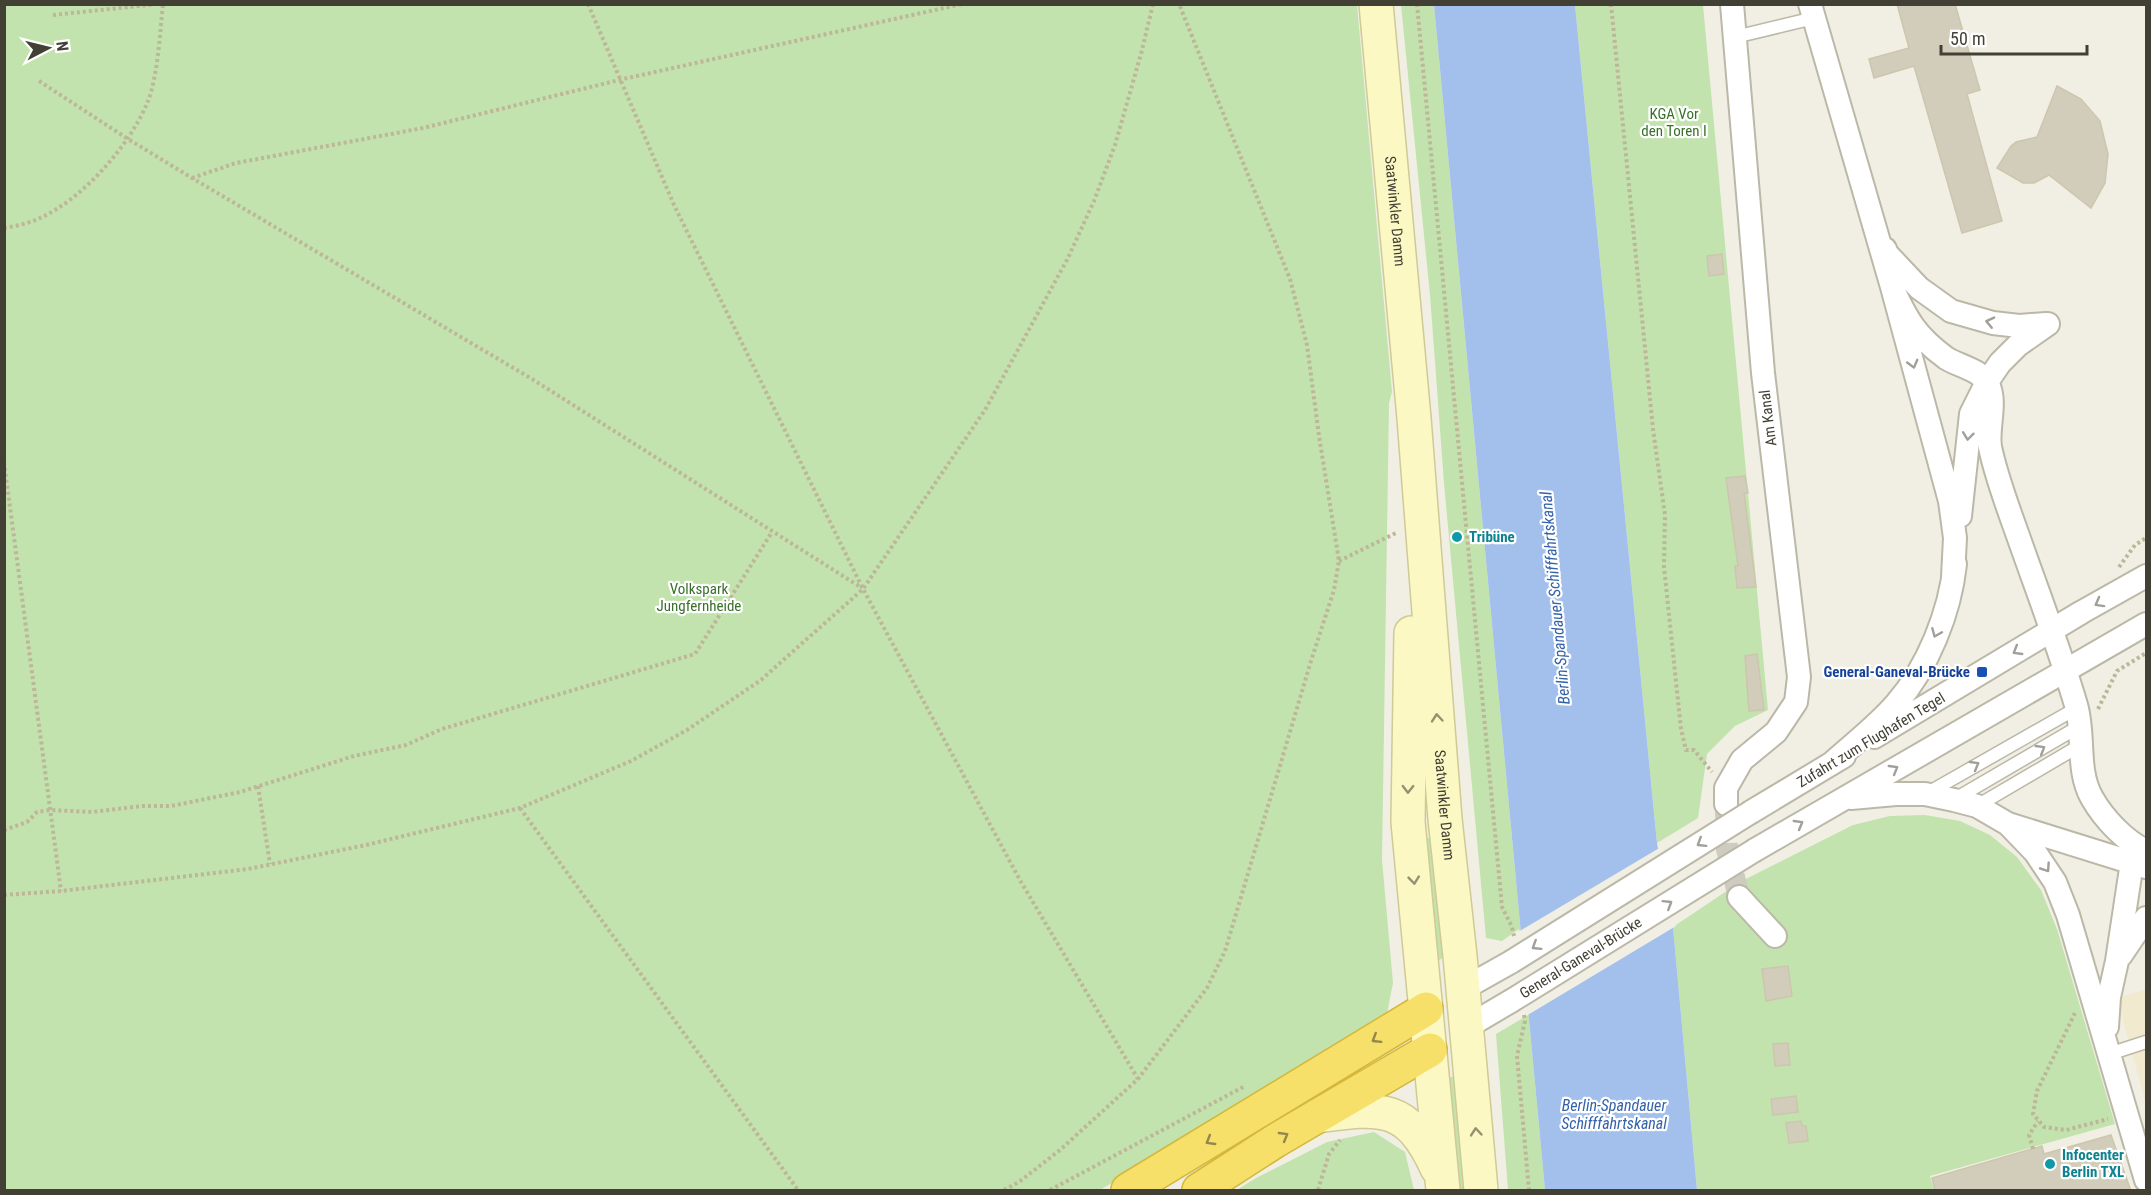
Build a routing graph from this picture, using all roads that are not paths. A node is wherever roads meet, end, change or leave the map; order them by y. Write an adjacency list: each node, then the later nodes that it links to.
1 (1377, 4): 8 (main road, Saatwinkler Damm)
2 (1732, 4): 4 (street, Am Kanal)
3 (1812, 11): 4 (lane); 5 (street)
4 (1735, 37): 17 (street, Am Kanal)
5 (1870, 217): 6 (street); 7 (street, one-way to 5)
6 (1892, 287): 7 (street); 10 (street, one-way to 10)
7 (1987, 382): 10 (street, one-way to 10); 12 (street)
8 (1414, 418): 21 (main road, Saatwinkler Damm, one-way to 8); 22 (main road, Saatwinkler Damm, one-way to 22)
9 (2146, 576): 12 (street, Zufahrt zum Flughafen Tegel, one-way to 12)
10 (1953, 577): 15 (street, one-way to 15)
11 (2146, 624): 13 (street)
12 (2051, 631): 13 (street); 15 (street, Zufahrt zum Flughafen Tegel, one-way to 15)
13 (2065, 672): 14 (street); 18 (street, one-way to 13)
14 (2083, 723): 16 (lane, one-way to 14); 19 (lane, one-way to 14); 20 (lane); 24 (street)
15 (1827, 766): 18 (street); 29 (street, Zufahrt zum Flughafen Tegel, one-way to 29, bridge)
16 (1924, 794): 18 (street); 19 (street)
17 (1726, 796)
18 (1844, 798): 31 (street, General-Ganeval-Brücke, one-way to 18, bridge)
19 (1954, 800): 20 (street)
20 (1977, 806): 23 (street)
21 (1445, 819): 22 (main road); 29 (main road, Saatwinkler Damm)
22 (1408, 822): 30 (main road, Saatwinkler Damm, one-way to 30)
23 (2008, 824): 24 (street); 33 (street, one-way to 33)
24 (2140, 857): 28 (street)
25 (1739, 897): 27 (street)
26 (2146, 918): 28 (street)
27 (1775, 936)
28 (2117, 961): 33 (street)
29 (1463, 989): 30 (main road); 31 (main road, Saatwinkler Damm)
30 (1426, 1009): 34 (main road, Saatwinkler Damm); 39 (highway, one-way to 39)
31 (1467, 1027): 34 (main road); 41 (main road, Saatwinkler Damm, one-way to 31)
32 (2146, 1044): 33 (lane)
33 (2108, 1048): 36 (street)
34 (1430, 1050): 35 (highway); 38 (main road, Saatwinkler Damm)
35 (1318, 1116): 38 (main road); 40 (highway, one-way to 35)
36 (2143, 1155): 37 (street)
37 (2146, 1180)
38 (1442, 1184)
39 (1128, 1191)
40 (1199, 1191)
41 (1481, 1191)

